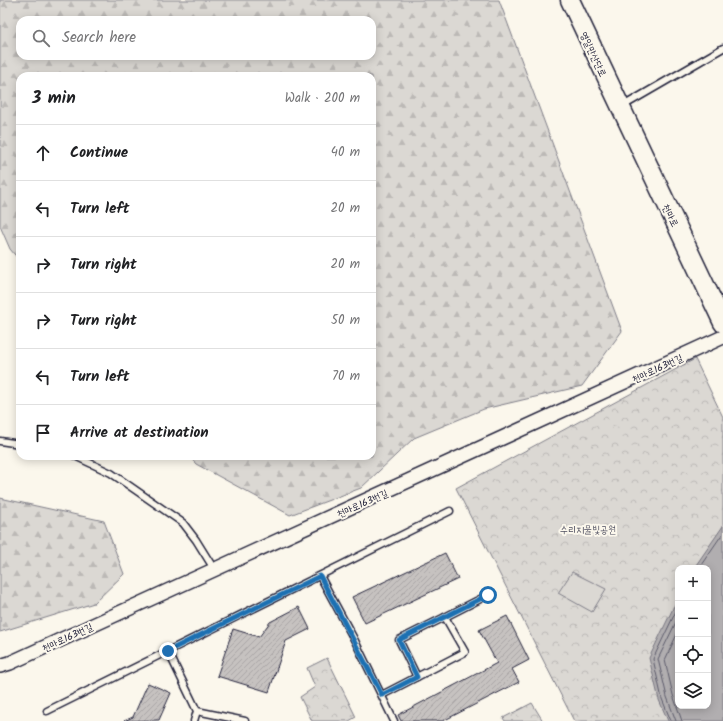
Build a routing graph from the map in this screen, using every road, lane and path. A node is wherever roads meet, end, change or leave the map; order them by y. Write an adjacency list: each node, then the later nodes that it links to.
1 (570, 0): 3 (street, 영일만산단로)
2 (723, 48): 3 (lane)
3 (620, 108): 4 (street, 천마로)
4 (723, 323)
5 (723, 337): 10 (street, 천마로163번길)
6 (0, 441): 7 (lane)
7 (16, 443)
8 (83, 460): 10 (lane)
9 (450, 511): 11 (lane)
10 (214, 569): 15 (street, 천마로163번길)
11 (320, 576): 14 (lane); 17 (lane)
12 (488, 595): 13 (lane)
13 (445, 616): 16 (lane); 16 (lane)
14 (168, 651): 18 (lane); 19 (lane)
15 (0, 666)
16 (417, 677): 17 (lane)
17 (382, 695): 22 (lane)
18 (47, 711)
19 (197, 711): 20 (lane); 21 (lane)
20 (194, 721)
21 (246, 721)
22 (394, 721)

